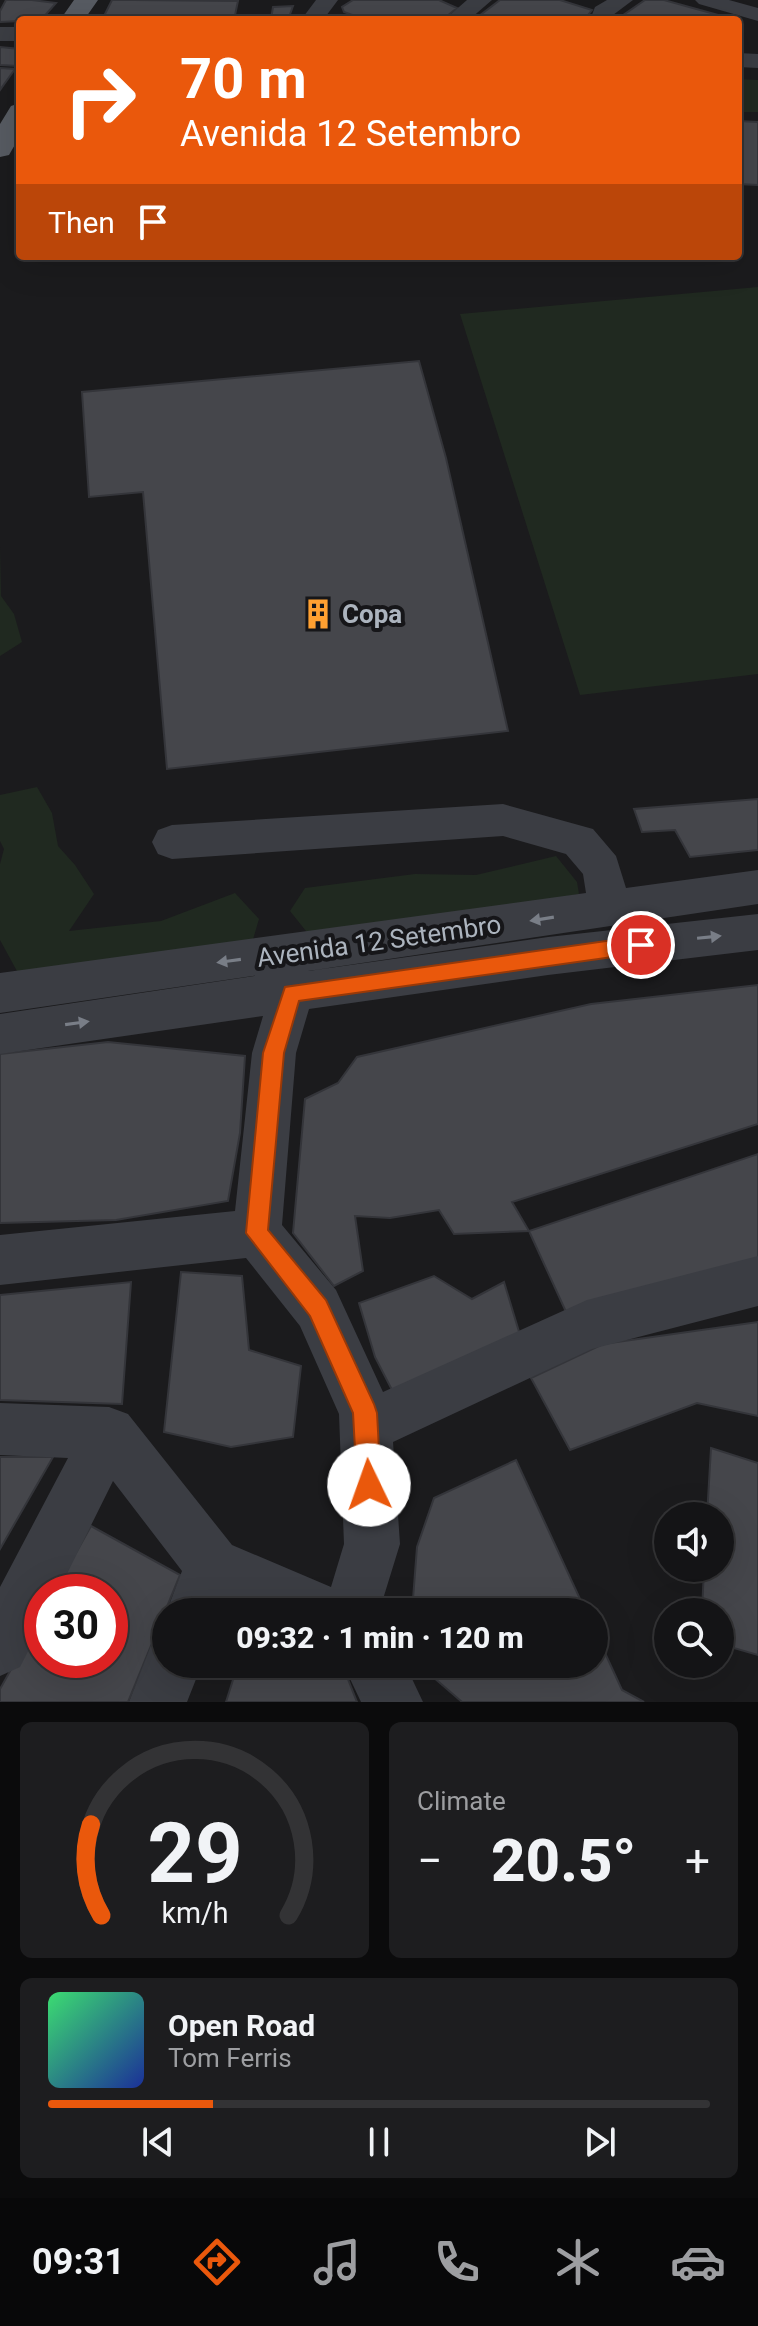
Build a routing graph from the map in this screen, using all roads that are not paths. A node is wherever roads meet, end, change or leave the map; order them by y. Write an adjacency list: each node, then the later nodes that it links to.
1 (481, 0): 4 (street)
2 (622, 0): 6 (street)
3 (706, 0): 5 (street)
4 (462, 14)
5 (758, 15)
6 (602, 16)
7 (16, 119): 8 (main road)
8 (0, 149)
9 (172, 842): 11 (street)
10 (758, 887): 11 (street, Avenida 12 Setembro)
11 (609, 908): 13 (street, Avenida 12 Setembro, one-way to 13)
12 (758, 932): 13 (street, Avenida 12 Setembro, one-way to 12)
13 (288, 973): 14 (street, Avenida 12 Setembro, one-way to 14); 15 (street, Avenida 12 Setembro, one-way to 13); 16 (street)
14 (0, 993)
15 (0, 1034)
16 (257, 1233): 17 (street); 19 (street)
17 (0, 1260)
18 (758, 1281): 19 (street)
19 (366, 1427): 24 (street)
20 (0, 1429): 21 (street)
21 (109, 1433): 22 (street); 25 (street)
22 (203, 1589): 23 (street)
23 (250, 1598)
24 (355, 1598)
25 (0, 1647)
26 (167, 1678): 28 (street)
27 (380, 1678): 29 (street)
28 (158, 1702)
29 (394, 1702)

